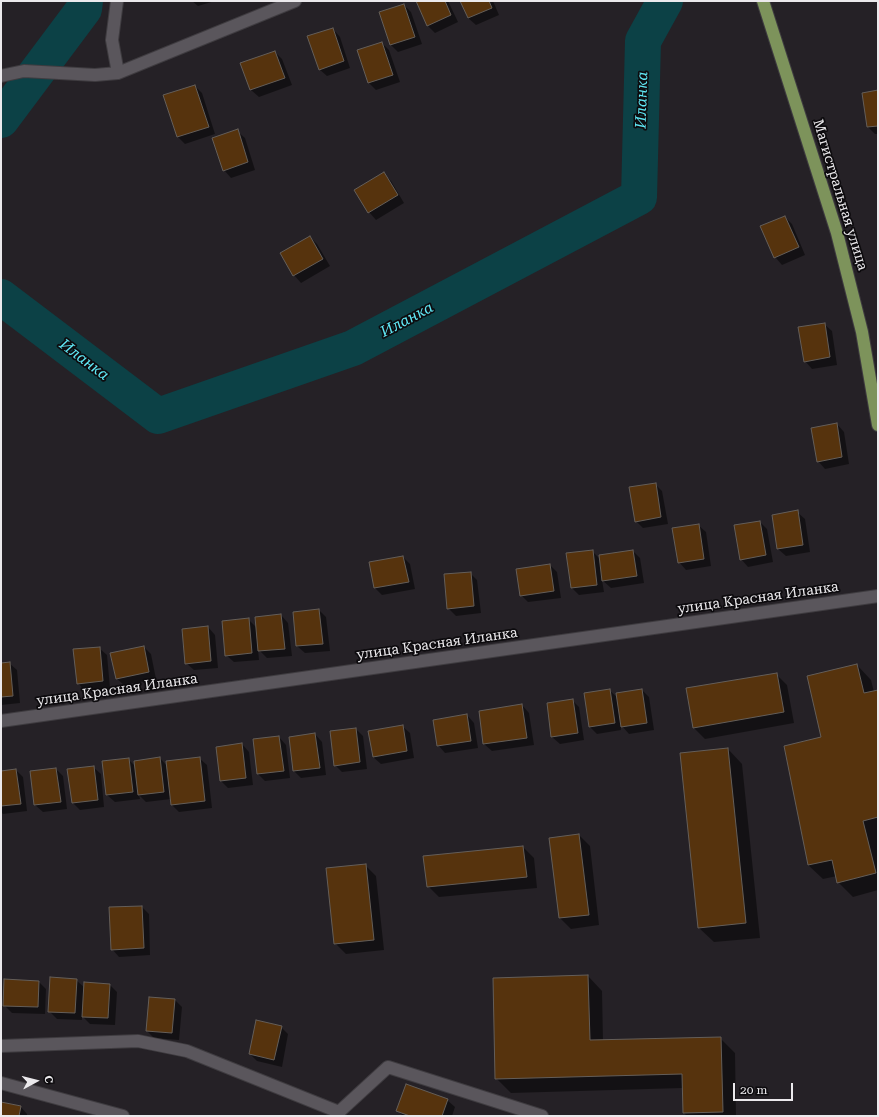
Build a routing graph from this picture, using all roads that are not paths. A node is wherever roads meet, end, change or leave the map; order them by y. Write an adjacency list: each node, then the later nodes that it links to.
1 (117, 1): 4 (street)
2 (295, 1): 4 (street)
3 (763, 1): 6 (main road, Магистральная улица)
4 (118, 73): 5 (street)
5 (1, 76)
6 (878, 425)
7 (878, 596): 8 (street, улица Красная Иланка)
8 (1, 722)
9 (1, 1046): 11 (street)
10 (1, 1083): 12 (street)
11 (339, 1114): 13 (street)
12 (123, 1116)
13 (542, 1116)

